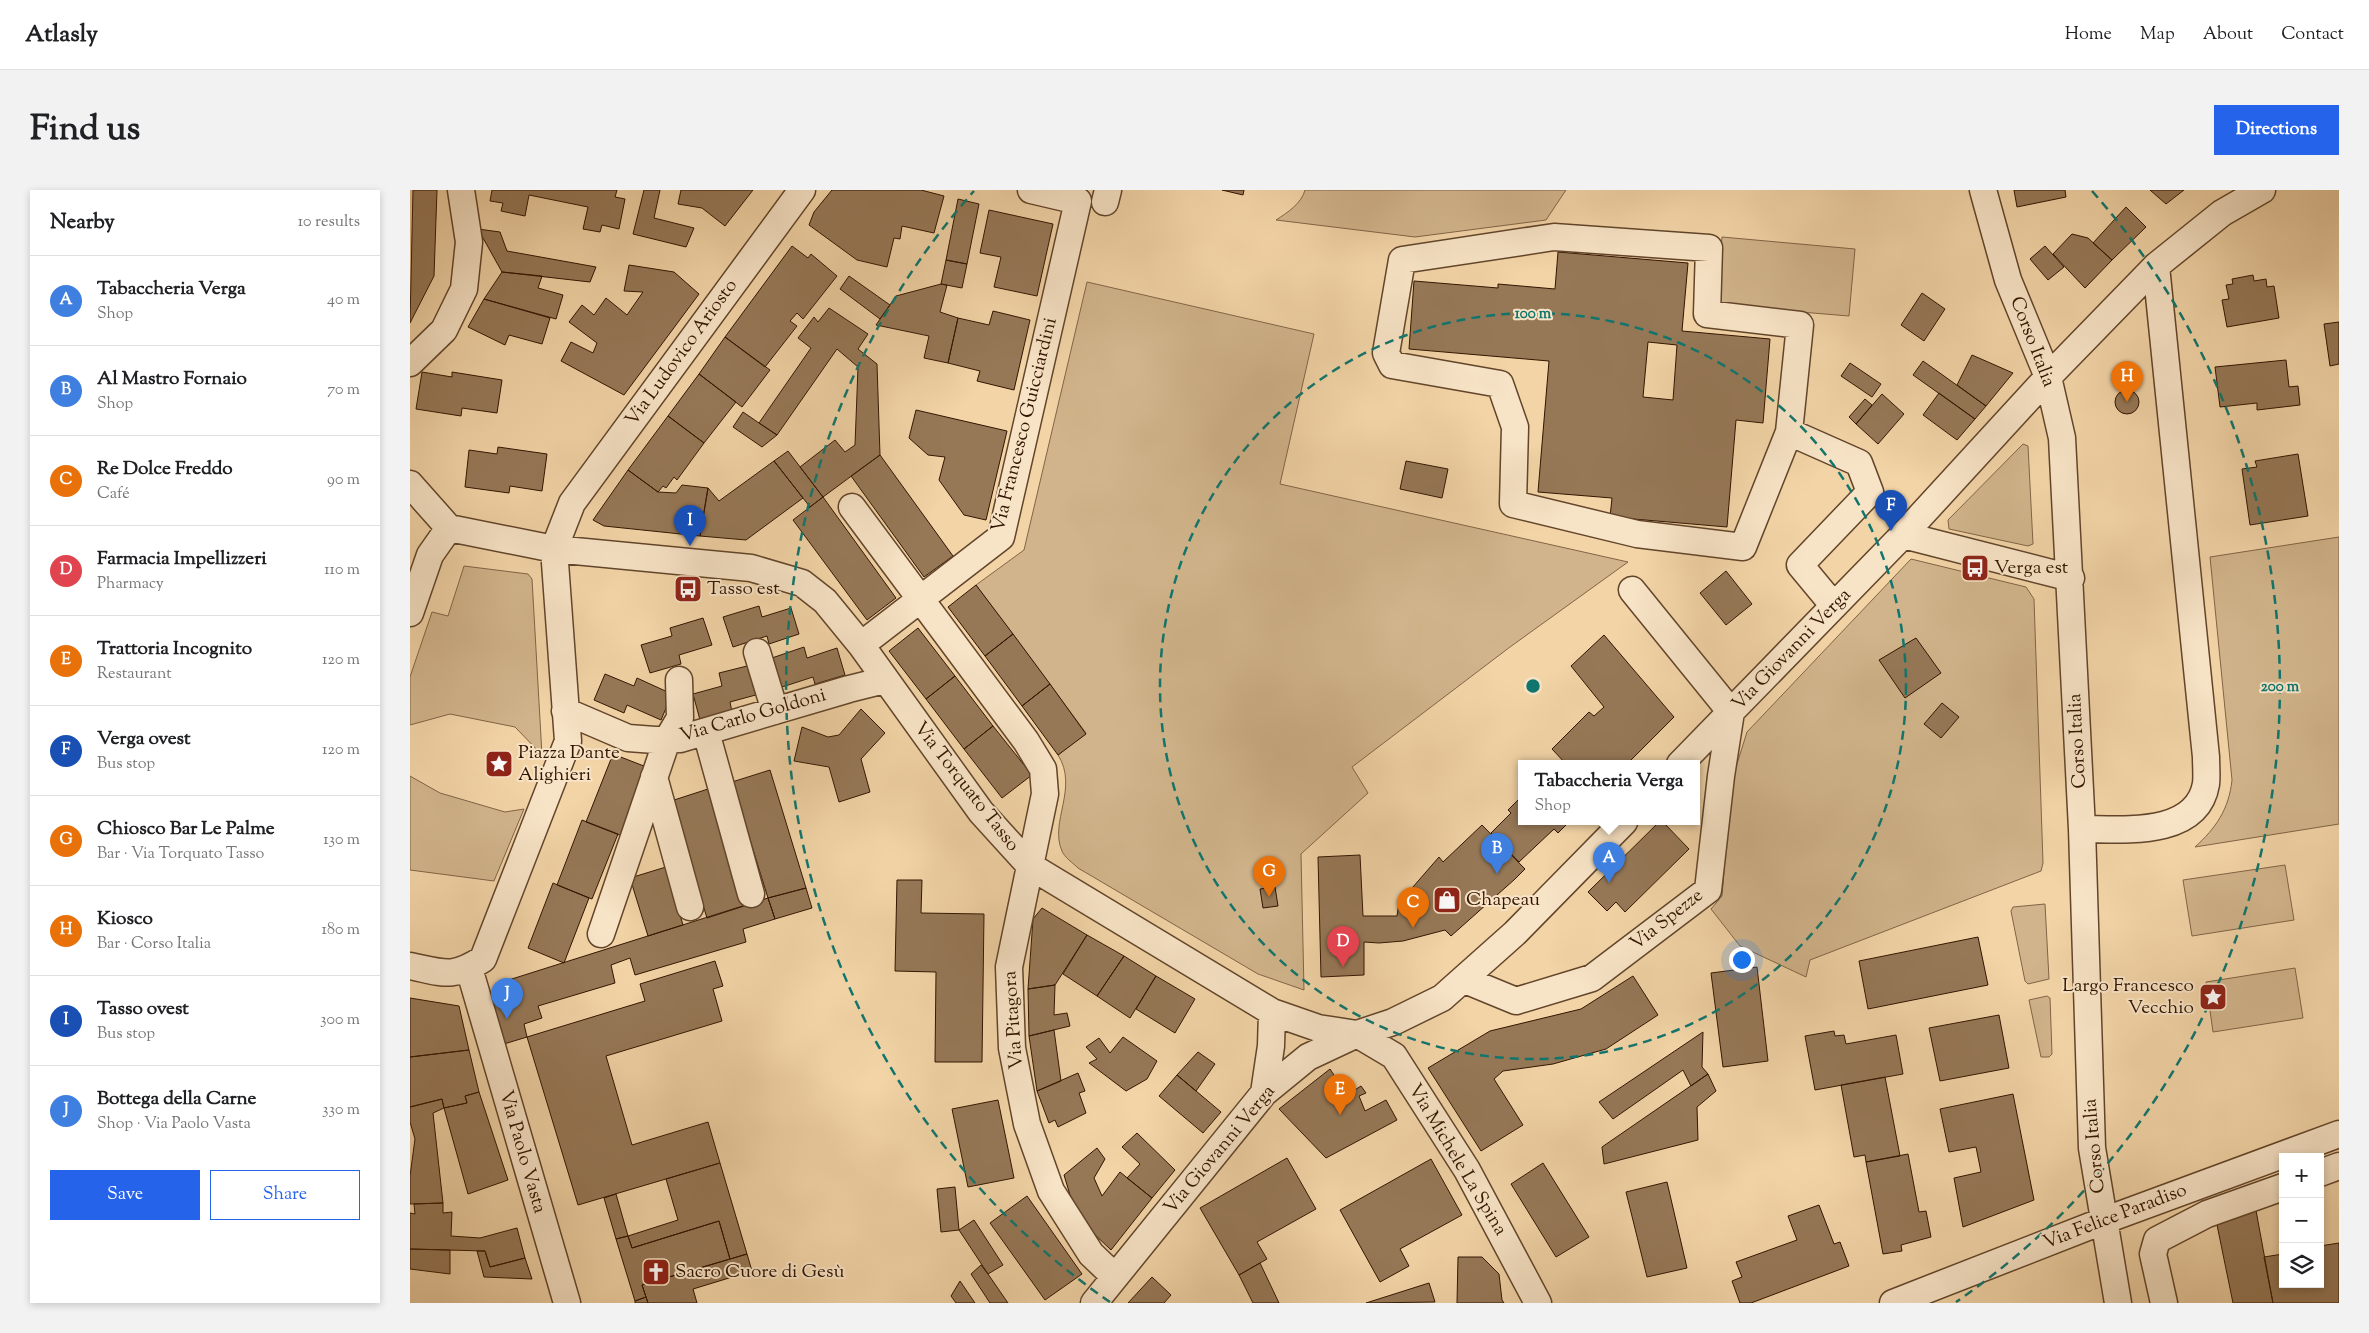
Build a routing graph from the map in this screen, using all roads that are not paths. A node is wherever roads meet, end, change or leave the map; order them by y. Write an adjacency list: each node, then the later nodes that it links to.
1 (461, 190): 7 (street)
2 (802, 190): 14 (street, Via Ludovico Ariosto)
3 (1031, 190): 17 (street, Via Francesco Guicciardini)
4 (1983, 190): 8 (street, Corso Italia)
5 (2262, 190): 6 (street, Via Giovanni Verga)
6 (2156, 266): 8 (street, Via Giovanni Verga); 32 (street)
7 (410, 363)
8 (2048, 377): 13 (street, Via Giovanni Verga); 15 (street, Corso Italia)
9 (1789, 432): 9 (street); 18 (street)
10 (410, 484): 12 (street)
11 (852, 507): 17 (street, Via Pitagora)
12 (445, 524): 14 (street, Via Torquato Tasso); 19 (street)
13 (1903, 535): 15 (street); 18 (street, Via Giovanni Verga)
14 (554, 549): 20 (street, Via Torquato Tasso); 24 (street)
15 (2071, 578): 32 (street, Corso Italia)
16 (1632, 590): 26 (street)
17 (921, 599): 20 (street, Via Francesco Guicciardini); 33 (street, Via Pitagora)
18 (1834, 606): 26 (street, Via Giovanni Verga)
19 (410, 613)
20 (861, 645): 23 (street, Via Torquato Tasso)
21 (757, 652): 25 (street)
22 (679, 680): 28 (street)
23 (885, 680): 25 (street, Via Carlo Goldoni); 33 (street, Via Torquato Tasso)
24 (565, 711): 28 (street, Via Carlo Goldoni); 38 (street)
25 (775, 711): 27 (street, Via Carlo Goldoni)
26 (1731, 712): 29 (street, Via Giovanni Verga); 39 (street, Via Spezze)
27 (706, 732): 28 (street, Via Carlo Goldoni); 34 (street)
28 (668, 740): 30 (street)
29 (1684, 760)
30 (654, 777): 35 (street); 36 (street)
31 (1621, 825): 39 (street, Via Giovanni Verga)
32 (2082, 829): 47 (street, Corso Italia)
33 (1030, 866): 40 (street, Via Torquato Tasso); 48 (street, Via Pitagora)
34 (751, 894)
35 (690, 908)
36 (601, 934)
37 (410, 966): 38 (street)
38 (468, 968): 49 (street, Via Paolo Vasta)
39 (1464, 980): 41 (street, Via Giovanni Verga)
40 (1272, 1012): 41 (street, Via Torquato Tasso); 42 (street)
41 (1357, 1034): 42 (street, Via Giovanni Verga); 51 (street, Via Michele La Spina)
42 (1264, 1093): 48 (street, Via Giovanni Verga)
43 (2339, 1134): 47 (street, Via Felice Paradiso)
44 (2339, 1166): 45 (street)
45 (2324, 1172)
46 (2279, 1187): 54 (street)
47 (2103, 1221): 52 (street, Via Felice Paradiso); 53 (street, Corso Italia)
48 (1115, 1277): 50 (street, Via Giovanni Verga)
49 (567, 1303)
50 (1094, 1303)
51 (1538, 1303)
52 (1893, 1303)
53 (2118, 1303)
54 (2164, 1303)

